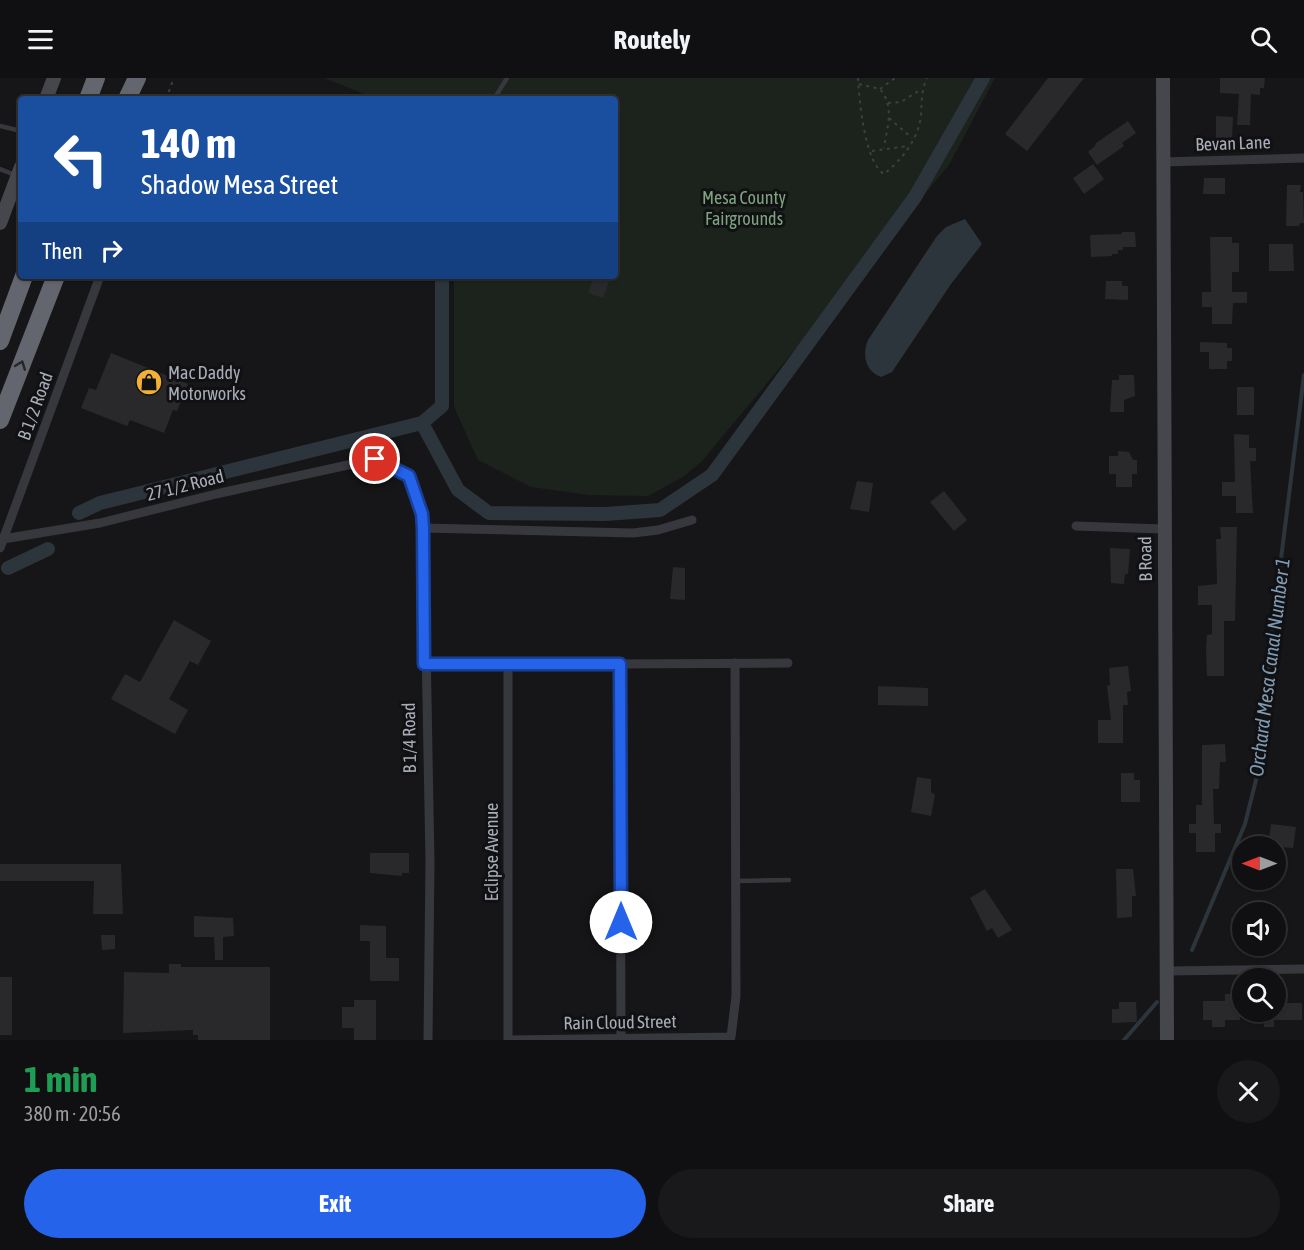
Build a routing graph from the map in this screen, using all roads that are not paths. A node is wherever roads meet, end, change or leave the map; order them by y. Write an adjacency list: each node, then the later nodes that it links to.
1 (54, 78): 6 (street)
2 (136, 78): 8 (highway)
3 (507, 78): 9 (lane)
4 (1163, 78): 13 (street, B Road)
5 (95, 79): 7 (highway)
6 (47, 96)
7 (89, 96)
8 (128, 96)
9 (496, 96)
10 (0, 126): 11 (lane)
11 (18, 130)
12 (1304, 158): 13 (street, Bevan Lane)
13 (1162, 162): 27 (street, B Road)
14 (0, 170): 15 (lane)
15 (18, 172)
16 (18, 175): 17 (street)
17 (0, 223)
18 (23, 279): 21 (highway)
19 (55, 279): 22 (highway, one-way to 19)
20 (99, 279): 28 (street, B 1/2 Road)
21 (0, 341)
22 (0, 420)
23 (375, 459): 26 (street, B 1/4 Road); 28 (street, 27 1/2 Road)
24 (692, 520): 26 (street)
25 (1076, 526): 27 (street)
26 (423, 528): 31 (street, B 1/4 Road)
27 (1163, 529): 37 (street, B Road)
28 (1, 543)
29 (735, 663): 30 (street); 33 (street); 35 (street)
30 (788, 663)
31 (424, 664): 32 (street); 38 (street, B 1/4 Road)
32 (508, 664): 33 (street); 39 (street, Eclipse Avenue)
33 (620, 664): 40 (street)
34 (789, 880): 35 (lane)
35 (735, 881): 40 (street, Rain Cloud Street)
36 (1304, 969): 37 (street)
37 (1168, 971): 41 (street, B Road)
38 (428, 1040)
39 (509, 1040): 40 (street, Rain Cloud Street)
40 (621, 1040)
41 (1167, 1040)

